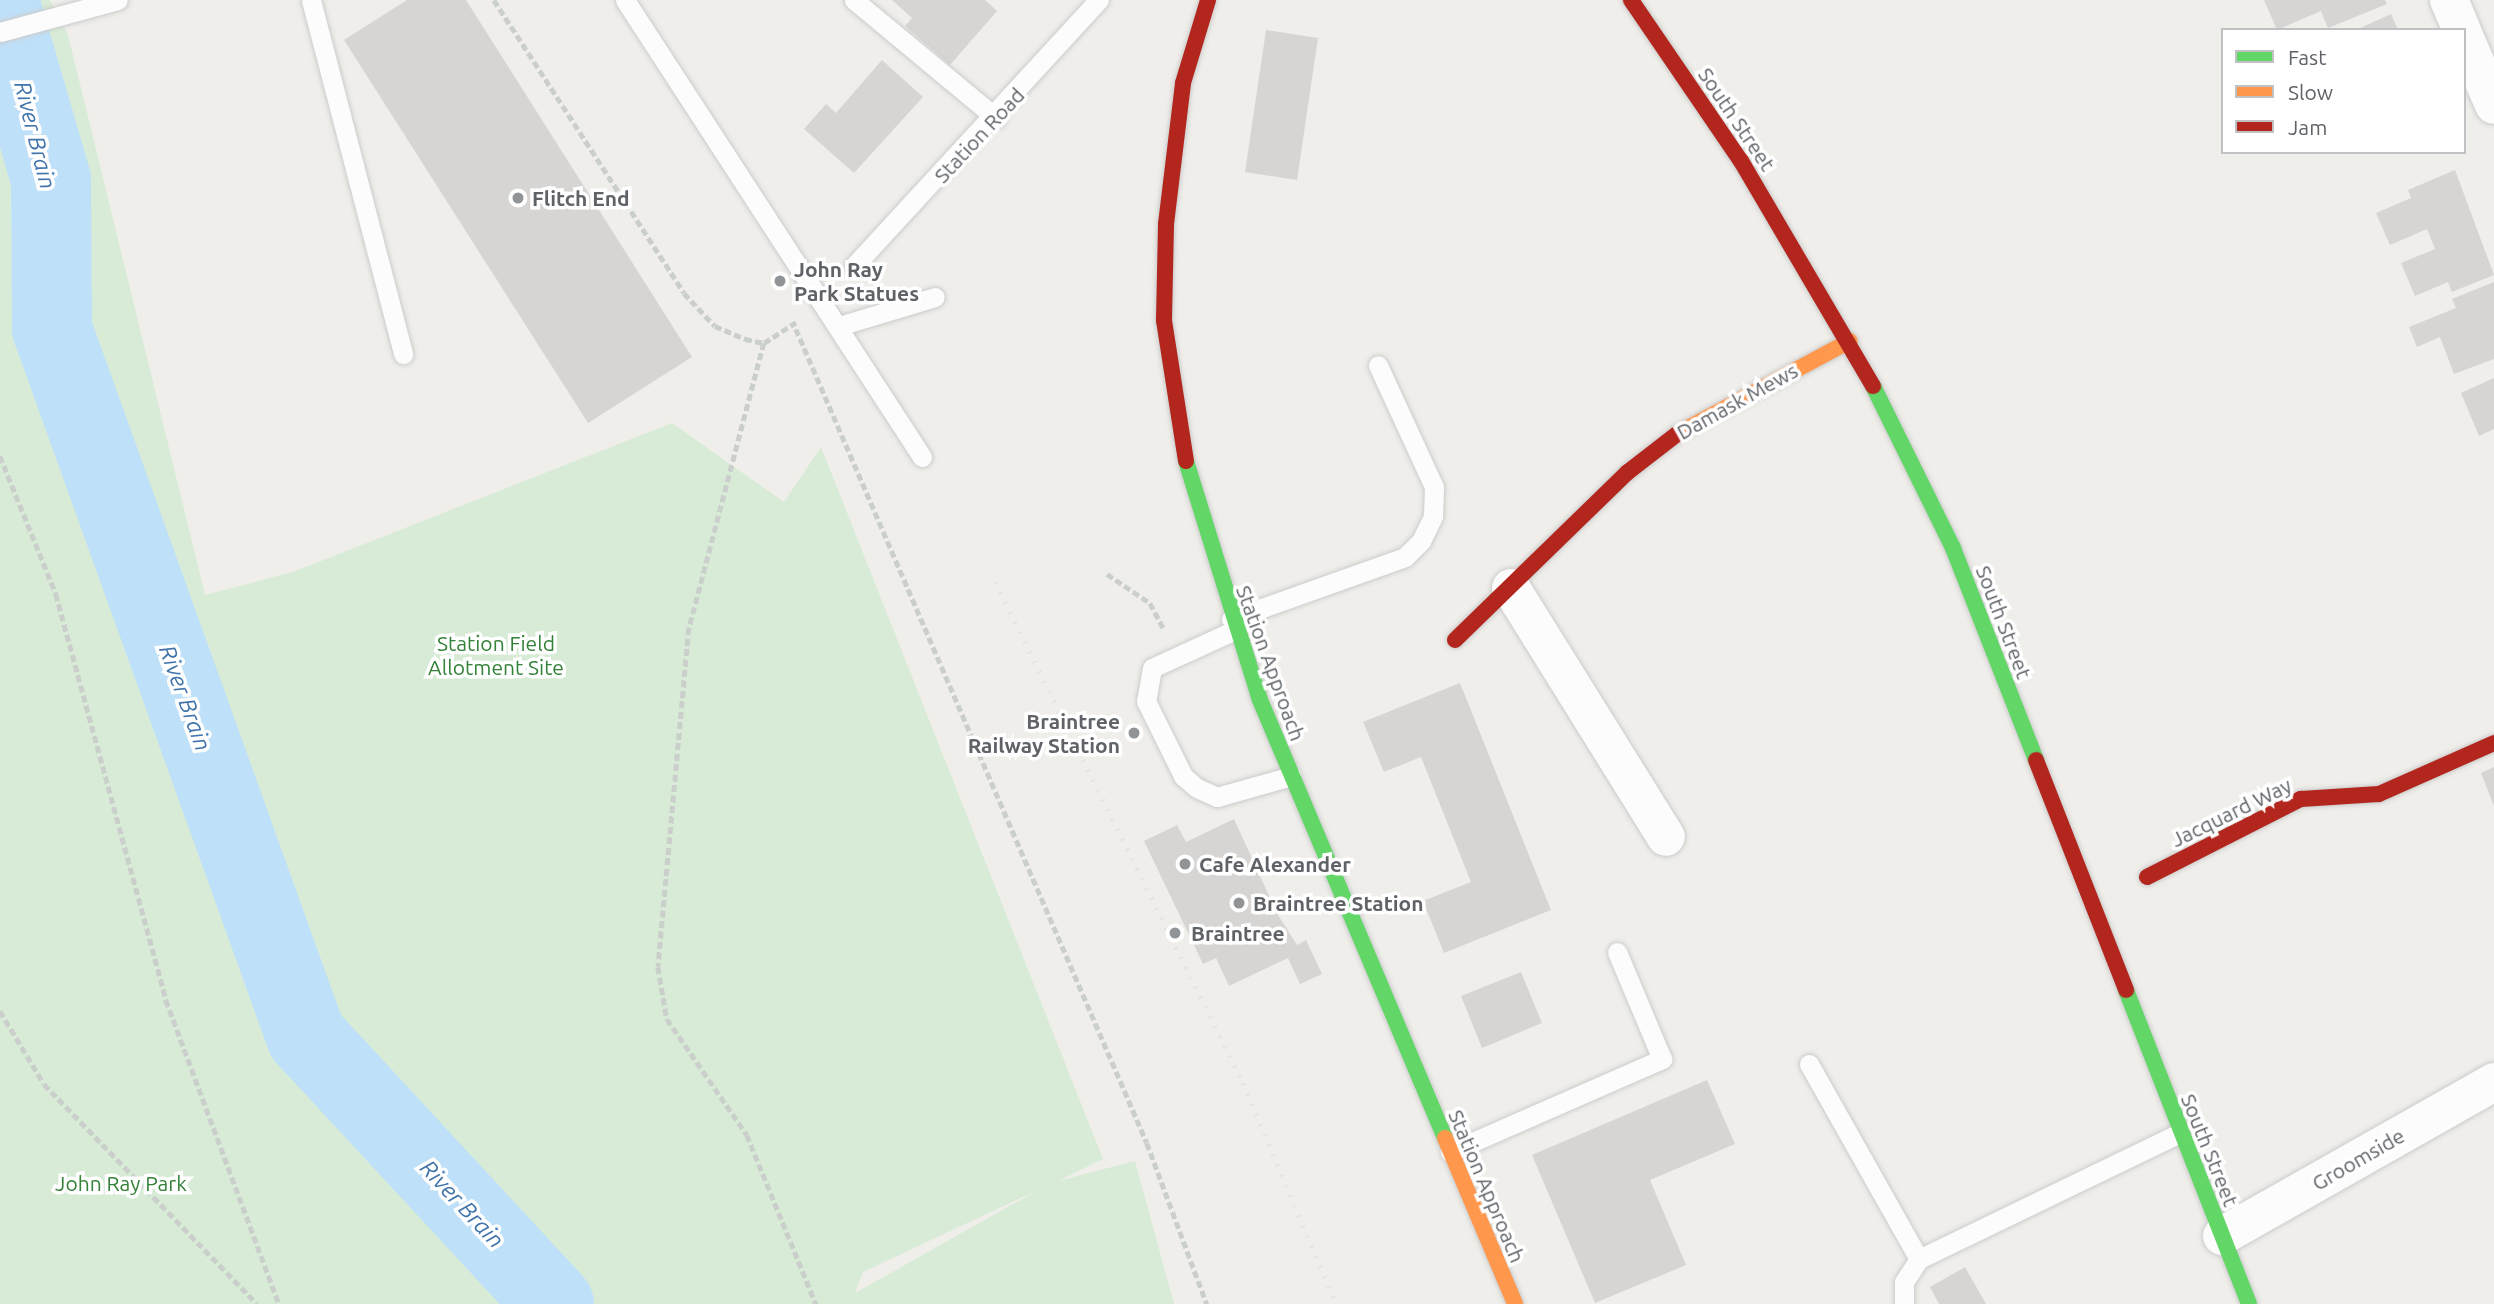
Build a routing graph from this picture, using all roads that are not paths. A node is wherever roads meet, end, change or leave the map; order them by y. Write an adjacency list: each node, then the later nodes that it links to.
1 (118, 0): 10 (lane)
2 (311, 0): 18 (lane)
3 (625, 0): 16 (lane)
4 (854, 0): 13 (lane)
5 (1099, 0): 13 (lane, Station Road)
6 (1208, 0): 22 (street, Station Approach)
7 (1631, 0): 17 (street, South Street)
8 (2449, 0): 9 (street)
9 (2461, 28)
10 (0, 32)
11 (2466, 41): 12 (street)
12 (2494, 105)
13 (996, 118): 14 (lane, Station Road)
14 (854, 266)
15 (935, 297): 16 (lane)
16 (839, 326): 20 (lane)
17 (1850, 341): 21 (street, Damask Mews); 31 (street, South Street)
18 (403, 354)
19 (1378, 365): 22 (lane)
20 (922, 457)
21 (1511, 588): 23 (street, Damask Mews); 26 (street)
22 (1233, 624): 25 (street, Station Approach); 25 (lane)
23 (1455, 640)
24 (2494, 743): 27 (street, Jacquard Way)
25 (1291, 776): 32 (street, Station Approach)
26 (1666, 836)
27 (2147, 877)
28 (1617, 952): 32 (lane)
29 (1809, 1064): 34 (lane)
30 (2494, 1082): 33 (street, Groomside)
31 (2180, 1133): 33 (street, South Street); 34 (lane)
32 (1450, 1152): 35 (street, Station Approach)
33 (2222, 1236): 37 (street, South Street)
34 (1919, 1259): 36 (lane)
35 (1515, 1304)
36 (1905, 1304)
37 (2249, 1304)

